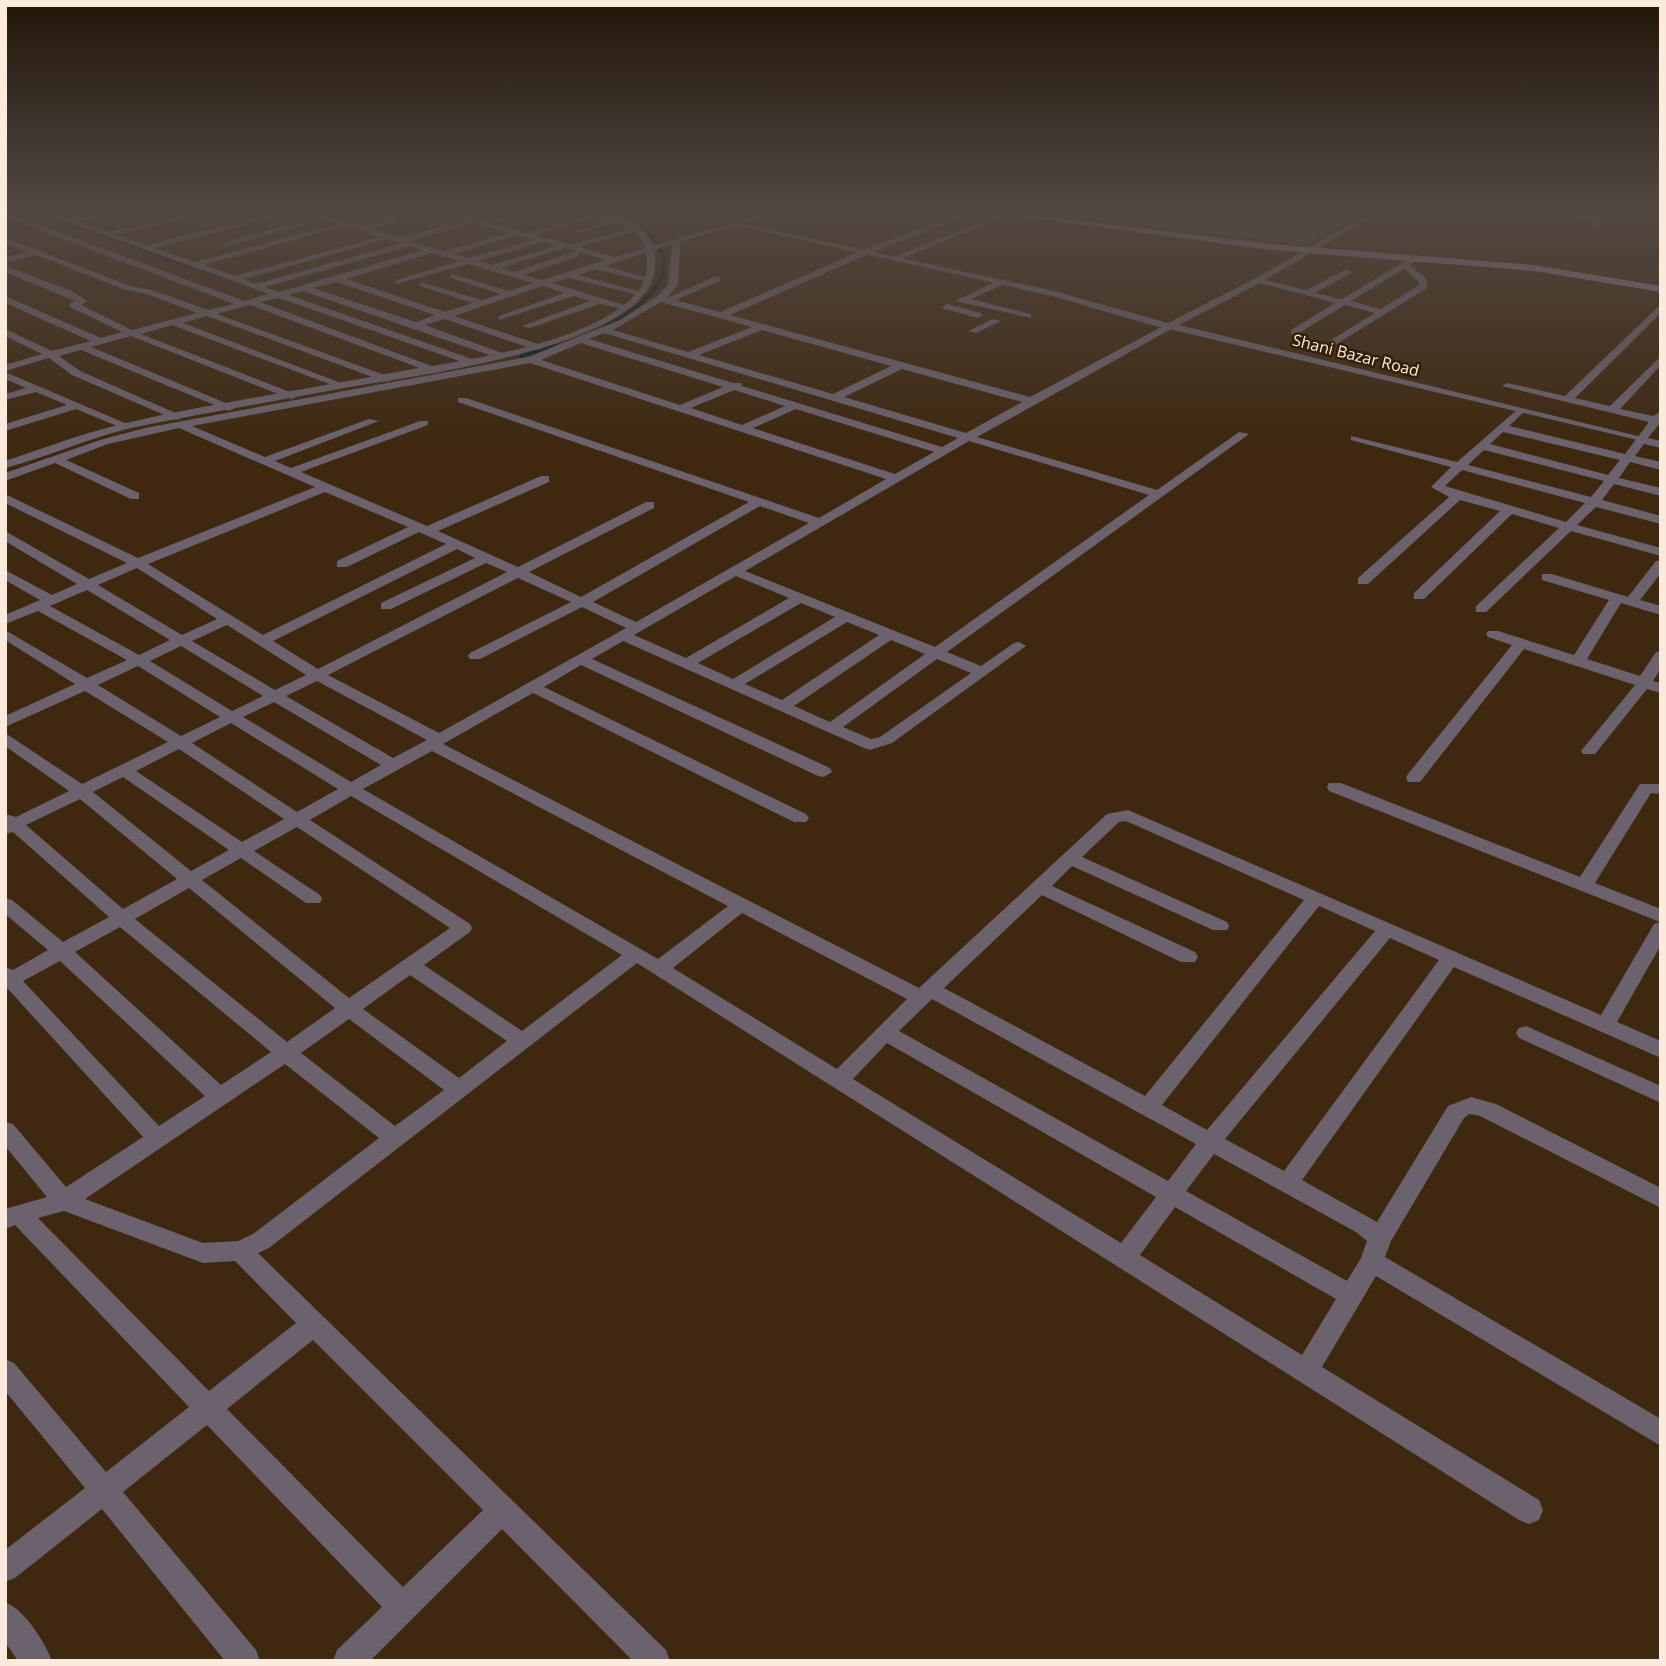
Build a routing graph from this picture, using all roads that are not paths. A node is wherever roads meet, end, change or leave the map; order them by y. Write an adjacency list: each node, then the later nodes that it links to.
1 (53, 288): 59 (street)
2 (128, 288): 43 (street)
3 (204, 288): 37 (street)
4 (255, 288): 31 (street)
5 (262, 288): 31 (street)
6 (310, 288): 24 (street)
7 (366, 288): 44 (street)
8 (435, 288): 38 (street)
9 (491, 288): 28 (street)
10 (529, 288): 28 (street)
11 (554, 288): 26 (street)
12 (616, 288): 29 (street)
13 (643, 288): 29 (street)
14 (671, 288): 33 (street)
15 (693, 288): 33 (street)
16 (785, 288): 45 (street)
17 (989, 288): 25 (street)
18 (1023, 288): 52 (street, Shani Bazar Road)
19 (1244, 288): 52 (street)
20 (1285, 288): 27 (street)
21 (1316, 288): 27 (street)
22 (1367, 288): 36 (street)
23 (1421, 288): 42 (street)
24 (306, 289): 31 (street); 50 (street)
25 (980, 292): 30 (street); 35 (street)
26 (573, 293): 34 (street); 47 (street)
27 (1306, 293): 36 (street)
28 (510, 294): 38 (street)
29 (639, 294): 40 (street)
30 (992, 295)
31 (279, 296): 37 (street); 55 (street); 71 (street)
32 (5, 299): 60 (street)
33 (663, 299): 45 (street); 54 (street)
34 (599, 300): 40 (street); 53 (street)
35 (963, 300): 41 (street); 41 (street)
36 (1343, 302): 42 (street); 58 (street)
37 (246, 303): 43 (street); 75 (street)
38 (482, 303): 44 (street)
39 (1661, 307): 87 (street)
40 (624, 308): 64 (street)
41 (1011, 312): 46 (street)
42 (1383, 312): 61 (street)
43 (206, 314): 49 (street); 78 (street)
44 (445, 315): 50 (street); 64 (street)
45 (722, 315): 51 (street)
46 (1028, 316)
47 (502, 318)
48 (996, 321): 56 (street)
49 (172, 322): 59 (street); 79 (street)
50 (414, 324): 55 (street); 68 (street)
51 (762, 326): 67 (street); 73 (street)
52 (1170, 326): 88 (street); 94 (street, Shani Bazar Road)
53 (546, 328)
54 (604, 330): 63 (street); 67 (street)
55 (385, 331): 71 (street)
56 (973, 331)
57 (5, 332): 65 (street)
58 (1294, 332)
59 (131, 333): 60 (street); 83 (street)
60 (100, 341): 62 (street)
61 (1335, 342)
62 (81, 345): 65 (street); 91 (street)
63 (584, 345): 70 (street); 81 (street)
64 (537, 347): 68 (street)
65 (50, 355): 74 (street); 96 (street)
66 (574, 355): 72 (street)
67 (689, 355): 77 (street)
68 (501, 356): 71 (street)
69 (1661, 359): 93 (street)
70 (531, 360): 72 (street); 96 (street)
71 (468, 363): 75 (street)
72 (549, 365): 92 (street)
73 (901, 365): 85 (street); 88 (street)
74 (5, 368)
75 (433, 370): 78 (street)
76 (5, 374): 82 (street)
77 (760, 375): 81 (street); 85 (street)
78 (386, 379): 79 (street)
79 (344, 386): 83 (street)
80 (1507, 386): 87 (street)
81 (733, 387): 90 (street); 92 (street)
82 (38, 388): 84 (street); 89 (street)
83 (291, 396): 91 (street)
84 (5, 397)
85 (834, 398): 104 (street)
86 (462, 400): 127 (street)
87 (1567, 400): 93 (street)
88 (1031, 401): 104 (street)
89 (78, 404): 99 (street); 100 (street)
90 (795, 405): 101 (street); 109 (street)
91 (229, 408): 96 (street)
92 (682, 408): 101 (street)
93 (1613, 410): 95 (street)
94 (1519, 411): 102 (street); 106 (street, Shani Bazar Road)
95 (1658, 417): 106 (street)
96 (178, 421): 99 (street); 111 (street); 112 (street)
97 (373, 421): 112 (street)
98 (424, 423): 116 (street)
99 (126, 426): 113 (street)
100 (5, 428)
101 (744, 428): 118 (street)
102 (1502, 428): 108 (street); 110 (street)
103 (1243, 434): 123 (street)
104 (967, 438): 109 (street); 123 (street)
105 (1355, 438): 114 (street)
106 (1642, 440): 107 (street, Shani Bazar Road); 110 (street)
107 (1661, 444)
108 (1482, 446): 114 (street); 119 (street)
109 (943, 451): 118 (street)
110 (1629, 458): 115 (street); 119 (street)
111 (57, 460): 117 (street); 125 (street)
112 (262, 462): 116 (street)
113 (5, 466)
114 (1458, 466): 124 (street); 128 (street)
115 (1661, 467)
116 (288, 473): 121 (street)
117 (5, 477)
118 (897, 479): 132 (street)
119 (1612, 479): 122 (street); 128 (street)
120 (545, 480): 134 (street)
121 (324, 488): 134 (street); 139 (street)
122 (1661, 492)
123 (1159, 494): 168 (street)
124 (1458, 495): 130 (street); 146 (street)
125 (135, 496)
126 (5, 498): 139 (street)
127 (758, 502): 132 (street); 151 (street)
128 (1594, 502): 131 (street); 133 (street)
129 (650, 505): 143 (street)
130 (1509, 510): 133 (street); 148 (street)
131 (1661, 520)
132 (821, 523): 142 (street)
133 (1567, 526): 137 (street); 154 (street)
134 (423, 529): 136 (street); 140 (street)
135 (5, 535): 147 (street)
136 (457, 544): 138 (street); 165 (street)
137 (1661, 552)
138 (487, 558): 143 (street); 153 (street)
139 (138, 563): 147 (street); 157 (street)
140 (342, 564)
141 (1661, 564): 150 (street)
142 (737, 572): 149 (street); 159 (street)
143 (516, 573): 151 (street); 176 (street)
144 (5, 574): 152 (street)
145 (1547, 577): 150 (street)
146 (1363, 581)
147 (90, 583): 152 (street); 164 (street)
148 (1419, 596)
149 (800, 598): 156 (street); 174 (street)
150 (1624, 600): 155 (street); 173 (street)
151 (582, 602): 159 (street); 170 (street)
152 (44, 603): 158 (street); 171 (street)
153 (386, 606)
154 (1481, 609)
155 (1661, 611)
156 (846, 616): 161 (street); 179 (street)
157 (228, 619): 164 (street); 165 (street)
158 (5, 620)
159 (638, 628): 163 (street)
160 (5, 634): 178 (street)
161 (890, 634): 168 (street); 183 (street)
162 (1493, 634): 166 (street)
163 (624, 636): 172 (street); 174 (street)
164 (182, 640): 171 (street); 182 (street)
165 (262, 641): 176 (street)
166 (1521, 643): 173 (street); 194 (street)
167 (1019, 646): 175 (street)
168 (934, 652): 175 (street); 186 (street)
169 (1661, 655): 177 (street)
170 (475, 656)
171 (138, 660): 178 (street); 184 (street)
172 (582, 660): 180 (street); 193 (street)
173 (1578, 661): 177 (street)
174 (686, 664): 179 (street)
175 (982, 672): 186 (street)
176 (317, 675): 182 (street); 189 (street)
177 (1644, 682): 181 (street); 190 (street)
178 (88, 684): 185 (street); 188 (street)
179 (733, 685): 183 (street)
180 (533, 687): 189 (street); 199 (street)
181 (1661, 688)
182 (272, 695): 184 (street); 191 (street)
183 (782, 707): 186 (street)
184 (230, 716): 188 (street); 196 (street)
185 (5, 722)
186 (830, 729)
187 (5, 737): 198 (street)
188 (179, 742): 192 (street); 200 (street)
189 (436, 742): 191 (street); 210 (street)
190 (1589, 751)
191 (393, 765): 196 (street)
192 (124, 770): 198 (street); 202 (street)
193 (824, 772)
194 (1414, 778)
195 (1335, 788): 205 (street)
196 (350, 789): 200 (street); 217 (street)
197 (1661, 789): 205 (street)
198 (80, 792): 201 (street); 204 (street)
199 (800, 818)
200 (296, 819): 202 (street); 220 (street)
201 (9, 823): 212 (street)
202 (242, 850): 204 (street); 208 (street)
203 (1070, 858): 206 (street); 207 (street); 213 (street)
204 (189, 880): 212 (street); 224 (street)
205 (1584, 886): 211 (street)
206 (1039, 887): 218 (street); 223 (street)
207 (1316, 897): 215 (street); 235 (street)
208 (313, 899)
209 (5, 904): 216 (street)
210 (741, 905): 221 (street); 223 (street)
211 (1661, 916)
212 (123, 919): 216 (street); 230 (street)
213 (1220, 926)
214 (1661, 928): 225 (street)
215 (1387, 929): 219 (street); 239 (street)
216 (62, 951): 222 (street); 234 (street)
217 (636, 954): 221 (street); 228 (street)
218 (1188, 957)
219 (1451, 957): 225 (street); 240 (street)
220 (411, 966): 224 (street); 228 (street)
221 (659, 968): 231 (street)
222 (7, 979): 238 (street)
223 (926, 994): 226 (street); 235 (street)
224 (349, 1009): 230 (street); 232 (street)
225 (1605, 1025): 229 (street)
226 (885, 1032): 231 (street); 241 (street)
227 (1526, 1033): 233 (street)
228 (522, 1041): 232 (street)
229 (1661, 1050)
230 (286, 1053): 234 (street); 237 (street)
231 (839, 1080): 247 (street)
232 (458, 1089): 237 (street)
233 (1661, 1095)
234 (220, 1097): 238 (street)
235 (1148, 1108): 239 (street)
236 (5, 1130): 243 (street)
237 (395, 1138): 246 (street)
238 (158, 1139): 243 (street)
239 (1210, 1142): 240 (street); 241 (street)
240 (1287, 1184): 245 (street)
241 (1173, 1195): 247 (street); 248 (street)
242 (1661, 1199): 245 (street)
243 (64, 1201): 244 (street); 246 (street)
244 (13, 1217): 252 (street)
245 (1376, 1250): 248 (street); 253 (street)
246 (240, 1251): 249 (street)
247 (1124, 1258): 251 (street)
248 (1352, 1296): 251 (street)
249 (314, 1324): 252 (street); 255 (street)
250 (5, 1371): 254 (street)
251 (1306, 1371): 256 (street)
252 (209, 1407): 254 (street); 258 (street)
253 (1661, 1434)
254 (105, 1489): 257 (street); 261 (street)
255 (502, 1510): 258 (street); 263 (street)
256 (1529, 1510)
257 (5, 1569)
258 (402, 1608): 262 (street)
259 (5, 1618): 260 (street)
260 (37, 1661)
261 (245, 1661)
262 (348, 1661)
263 (655, 1661)

